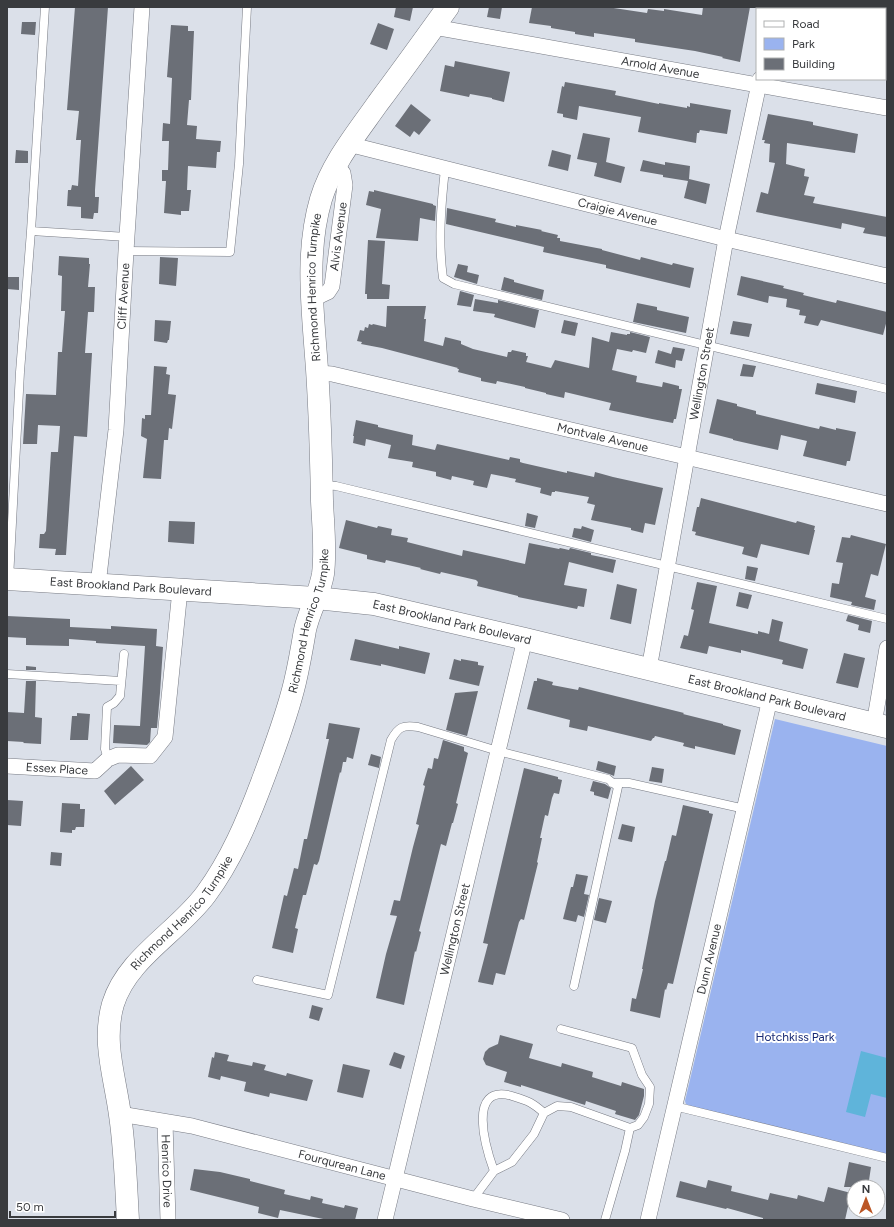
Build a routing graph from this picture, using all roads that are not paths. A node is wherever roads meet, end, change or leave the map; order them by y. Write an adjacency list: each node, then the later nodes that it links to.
1 (45, 7): 10 (lane)
2 (142, 7): 12 (street, Cliff Avenue)
3 (247, 7): 12 (lane)
4 (448, 7): 5 (street, Richmond Henrico Turnpike)
5 (434, 26): 6 (street, Arnold Avenue); 8 (street, Richmond Henrico Turnpike)
6 (759, 82): 7 (street, Arnold Avenue); 11 (street, Wellington Street)
7 (887, 108)
8 (348, 144): 9 (street, Craigie Avenue); 15 (street, Richmond Henrico Turnpike)
9 (445, 169): 11 (street, Craigie Avenue); 14 (lane)
10 (31, 231): 12 (lane); 21 (lane)
11 (726, 239): 13 (street, Craigie Avenue); 14 (street, Wellington Street)
12 (126, 244): 22 (street, Cliff Avenue)
13 (887, 276)
14 (707, 345): 16 (lane); 17 (street, Wellington Street)
15 (318, 373): 17 (street, Montvale Avenue); 18 (street, Richmond Henrico Turnpike)
16 (887, 389)
17 (686, 457): 19 (street, Montvale Avenue); 20 (street, Wellington Street)
18 (322, 485): 20 (lane); 24 (street, Richmond Henrico Turnpike)
19 (887, 504)
20 (667, 566): 25 (lane); 29 (street, Wellington Street)
21 (8, 579): 22 (street, East Brookland Park Boulevard)
22 (98, 585): 23 (street, East Brookland Park Boulevard)
23 (180, 590): 24 (street, East Brookland Park Boulevard); 35 (street, Essex Place)
24 (316, 598): 26 (street, East Brookland Park Boulevard); 44 (street, Richmond Henrico Turnpike)
25 (887, 619)
26 (525, 639): 29 (street, East Brookland Park Boulevard); 34 (street, Wellington Street)
27 (887, 648): 33 (street)
28 (124, 654): 31 (lane)
29 (649, 669): 32 (street, East Brookland Park Boulevard)
30 (7, 674): 31 (lane)
31 (121, 681): 35 (lane)
32 (770, 699): 33 (street, East Brookland Park Boulevard); 38 (street, Dunn Avenue)
33 (880, 725)
34 (498, 751): 37 (lane); 39 (lane); 49 (street, Wellington Street)
35 (108, 759): 36 (street, Essex Place)
36 (7, 766)
37 (612, 783): 38 (lane); 40 (lane)
38 (745, 809): 42 (street, Dunn Avenue)
39 (257, 980)
40 (574, 986)
41 (561, 1029): 46 (lane)
42 (674, 1106): 47 (lane); 56 (street, Dunn Avenue)
43 (544, 1113): 46 (lane); 48 (lane); 48 (lane)
44 (120, 1114): 45 (street, Fourqurean Lane); 51 (street, Richmond Henrico Turnpike)
45 (165, 1122): 49 (street, Fourqurean Lane); 52 (street, Henrico Drive)
46 (630, 1128): 55 (lane)
47 (887, 1158)
48 (494, 1171): 50 (lane)
49 (395, 1179): 50 (street, Fourqurean Lane); 53 (street, Wellington Street)
50 (473, 1199): 54 (street, Fourqurean Lane)
51 (128, 1220)
52 (168, 1220)
53 (385, 1220)
54 (562, 1220)
55 (605, 1220)
56 (648, 1220)

